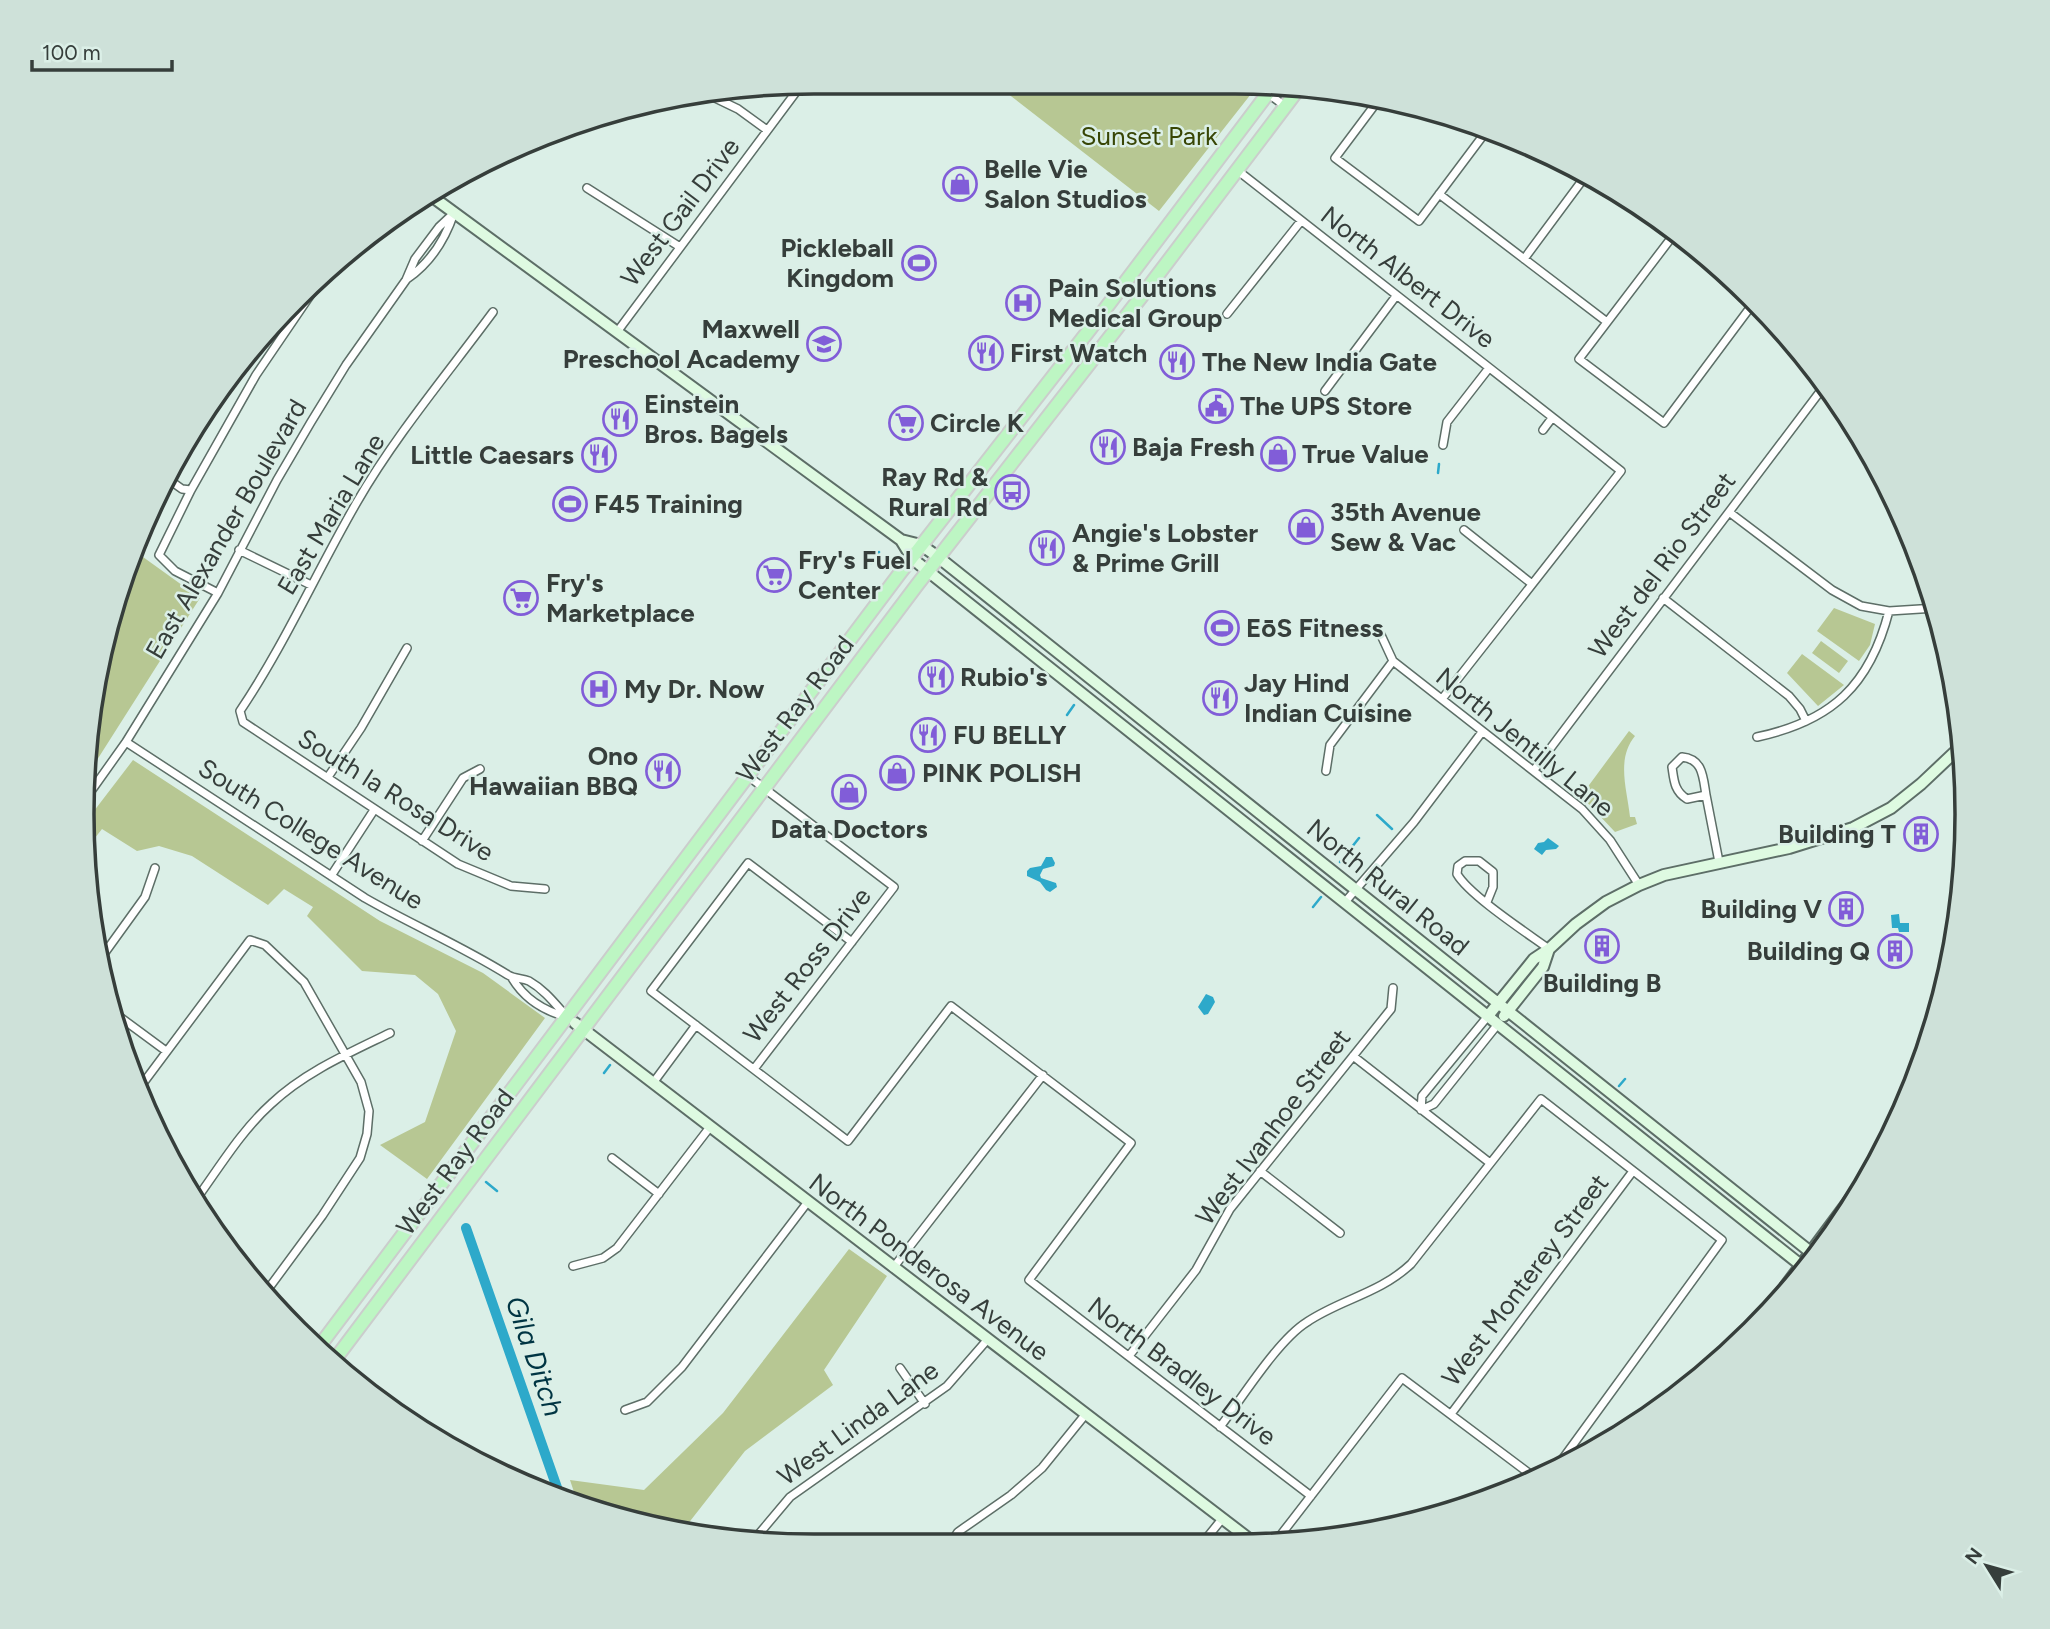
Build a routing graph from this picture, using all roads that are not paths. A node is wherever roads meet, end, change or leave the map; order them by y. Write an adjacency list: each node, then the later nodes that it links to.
1 (794, 95): 8 (street, West Gail Drive)
2 (1267, 95): 26 (main road, West Ray Road)
3 (1277, 96): 6 (street)
4 (1292, 97): 6 (main road, West Ray Road)
5 (721, 101): 8 (street)
6 (1285, 106): 10 (main road, West Ray Road)
7 (1373, 108): 13 (street)
8 (767, 130): 18 (street, West Gail Drive)
9 (1481, 138): 13 (street)
10 (1237, 170): 16 (street, North Albert Drive); 28 (main road, West Ray Road)
11 (1580, 183): 19 (street)
12 (587, 188): 18 (street)
13 (1439, 194): 19 (street)
14 (438, 201): 15 (main road)
15 (454, 213): 27 (main road); 40 (street, East Alexander Boulevard)
16 (1301, 221): 20 (street, North Albert Drive); 24 (street)
17 (1670, 240): 25 (street)
18 (680, 247): 27 (street, West Gail Drive)
19 (1524, 259): 25 (street)
20 (1396, 296): 29 (street, North Albert Drive); 30 (street)
21 (1749, 309): 25 (street)
22 (494, 312): 44 (street, East Maria Lane)
23 (297, 314): 36 (street)
24 (1227, 314)
25 (1607, 322)
26 (1090, 329): 28 (main road); 41 (main road, West Ray Road)
27 (617, 332): 39 (main road)
28 (1106, 342): 41 (main road, West Ray Road)
29 (1489, 368): 32 (street, North Albert Drive); 34 (street)
30 (1325, 391)
31 (1819, 393): 37 (street, West del Rio Street)
32 (1552, 418): 33 (street); 43 (street, North Albert Drive)
33 (1543, 430)
34 (1443, 445)
35 (175, 485): 36 (street)
36 (191, 491): 45 (street)
37 (1729, 512): 46 (street, West del Rio Street); 48 (street)
38 (1464, 530): 43 (street)
39 (901, 540): 41 (main road); 42 (main road)
40 (239, 550): 44 (street); 45 (street, East Alexander Boulevard)
41 (930, 551): 42 (main road, West Ray Road); 42 (main road, West Ray Road); 74 (main road, North Rural Road)
42 (920, 564): 62 (main road, West Ray Road); 65 (main road, West Ray Road); 75 (main road, North Rural Road)
43 (1532, 584): 52 (street)
44 (311, 585): 53 (street, East Maria Lane)
45 (218, 593): 57 (street, East Alexander Boulevard)
46 (1663, 598): 54 (street); 60 (street, West del Rio Street)
47 (1925, 609): 48 (street)
48 (1889, 611): 54 (street)
49 (1381, 635): 51 (street, North Jentilly Lane)
50 (407, 648): 63 (street)
51 (1393, 661): 52 (street, North Jentilly Lane); 61 (street)
52 (1441, 699): 55 (street, North Jentilly Lane)
53 (240, 711): 63 (street, South la Rosa Drive)
54 (1806, 721): 56 (street)
55 (1482, 732): 60 (street, North Jentilly Lane); 74 (street)
56 (1757, 737)
57 (126, 742): 64 (street, East Alexander Boulevard); 71 (street, South College Avenue)
58 (1953, 755): 69 (main road)
59 (481, 769): 68 (street)
60 (1534, 770): 72 (street, North Jentilly Lane)
61 (1326, 771)
62 (748, 776): 65 (street); 86 (main road, West Ray Road)
63 (328, 777): 67 (street, South la Rosa Drive)
64 (95, 785)
65 (765, 788): 77 (street, West Ross Drive); 86 (main road, West Ray Road)
66 (1706, 795): 66 (street); 69 (street)
67 (374, 810): 68 (street, South la Rosa Drive); 71 (street)
68 (422, 841): 73 (street, South la Rosa Drive)
69 (1719, 862): 72 (main road)
70 (155, 868): 78 (street)
71 (331, 876): 80 (street, South College Avenue)
72 (1639, 885): 79 (main road)
73 (545, 889)
74 (1355, 890): 75 (street); 82 (main road, North Rural Road)
75 (1345, 902): 84 (main road, North Rural Road)
76 (1487, 902): 76 (street); 79 (street)
77 (852, 942): 88 (street); 93 (street, West Ross Drive)
78 (107, 949)
79 (1549, 949): 82 (main road); 83 (main road)
80 (512, 978): 86 (street, South College Avenue); 86 (street, South College Avenue)
81 (1393, 988): 92 (street, West Ivanhoe Street)
82 (1497, 1003): 83 (main road, North Rural Road); 84 (main road)
83 (1508, 1011): 87 (main road); 107 (main road, North Rural Road)
84 (1488, 1016): 87 (main road, North Rural Road); 97 (street)
85 (125, 1020): 90 (street)
86 (575, 1023): 96 (main road, North Ponderosa Avenue); 113 (main road, West Ray Road); 114 (main road, West Ray Road)
87 (1498, 1024): 97 (street); 108 (main road, North Rural Road)
88 (696, 1025): 93 (street); 96 (street)
89 (390, 1033): 91 (street)
90 (166, 1051): 91 (street); 95 (street)
91 (345, 1055): 103 (street); 111 (street)
92 (1353, 1056): 97 (street); 101 (street, West Ivanhoe Street)
93 (754, 1069): 94 (street)
94 (1043, 1075): 110 (street); 115 (street, North Bradley Drive)
95 (145, 1080)
96 (653, 1083): 98 (main road, North Ponderosa Avenue)
97 (1422, 1110): 100 (street)
98 (710, 1127): 104 (street); 105 (main road, North Ponderosa Avenue)
99 (612, 1158): 104 (street)
100 (1490, 1163): 102 (street); 121 (street)
101 (1260, 1171): 106 (street); 115 (street, West Ivanhoe Street)
102 (1633, 1171): 119 (street, West Monterey Street); 122 (street)
103 (202, 1191)
104 (659, 1194): 109 (street)
105 (807, 1203): 110 (main road, North Ponderosa Avenue); 118 (street)
106 (1340, 1233)
107 (1803, 1257)
108 (1803, 1257)
109 (573, 1266)
110 (893, 1268): 112 (main road, North Ponderosa Avenue)
111 (270, 1286)
112 (988, 1339): 117 (street, West Linda Lane); 120 (main road, North Ponderosa Avenue)
113 (324, 1341)
114 (338, 1354)
115 (1129, 1356): 121 (street, North Bradley Drive)
116 (900, 1368): 117 (street)
117 (925, 1404): 126 (street, West Linda Lane)
118 (625, 1410)
119 (1451, 1414): 123 (street); 124 (street)
120 (1085, 1415): 125 (main road, North Ponderosa Avenue); 128 (street)
121 (1220, 1427): 124 (street, North Bradley Drive)
122 (1567, 1453)
123 (1528, 1472)
124 (1311, 1496): 127 (street)
125 (1222, 1519): 129 (street); 130 (main road, North Ponderosa Avenue)
126 (760, 1532)
127 (1282, 1533)
128 (957, 1534)
129 (1210, 1534)
130 (1242, 1534)

